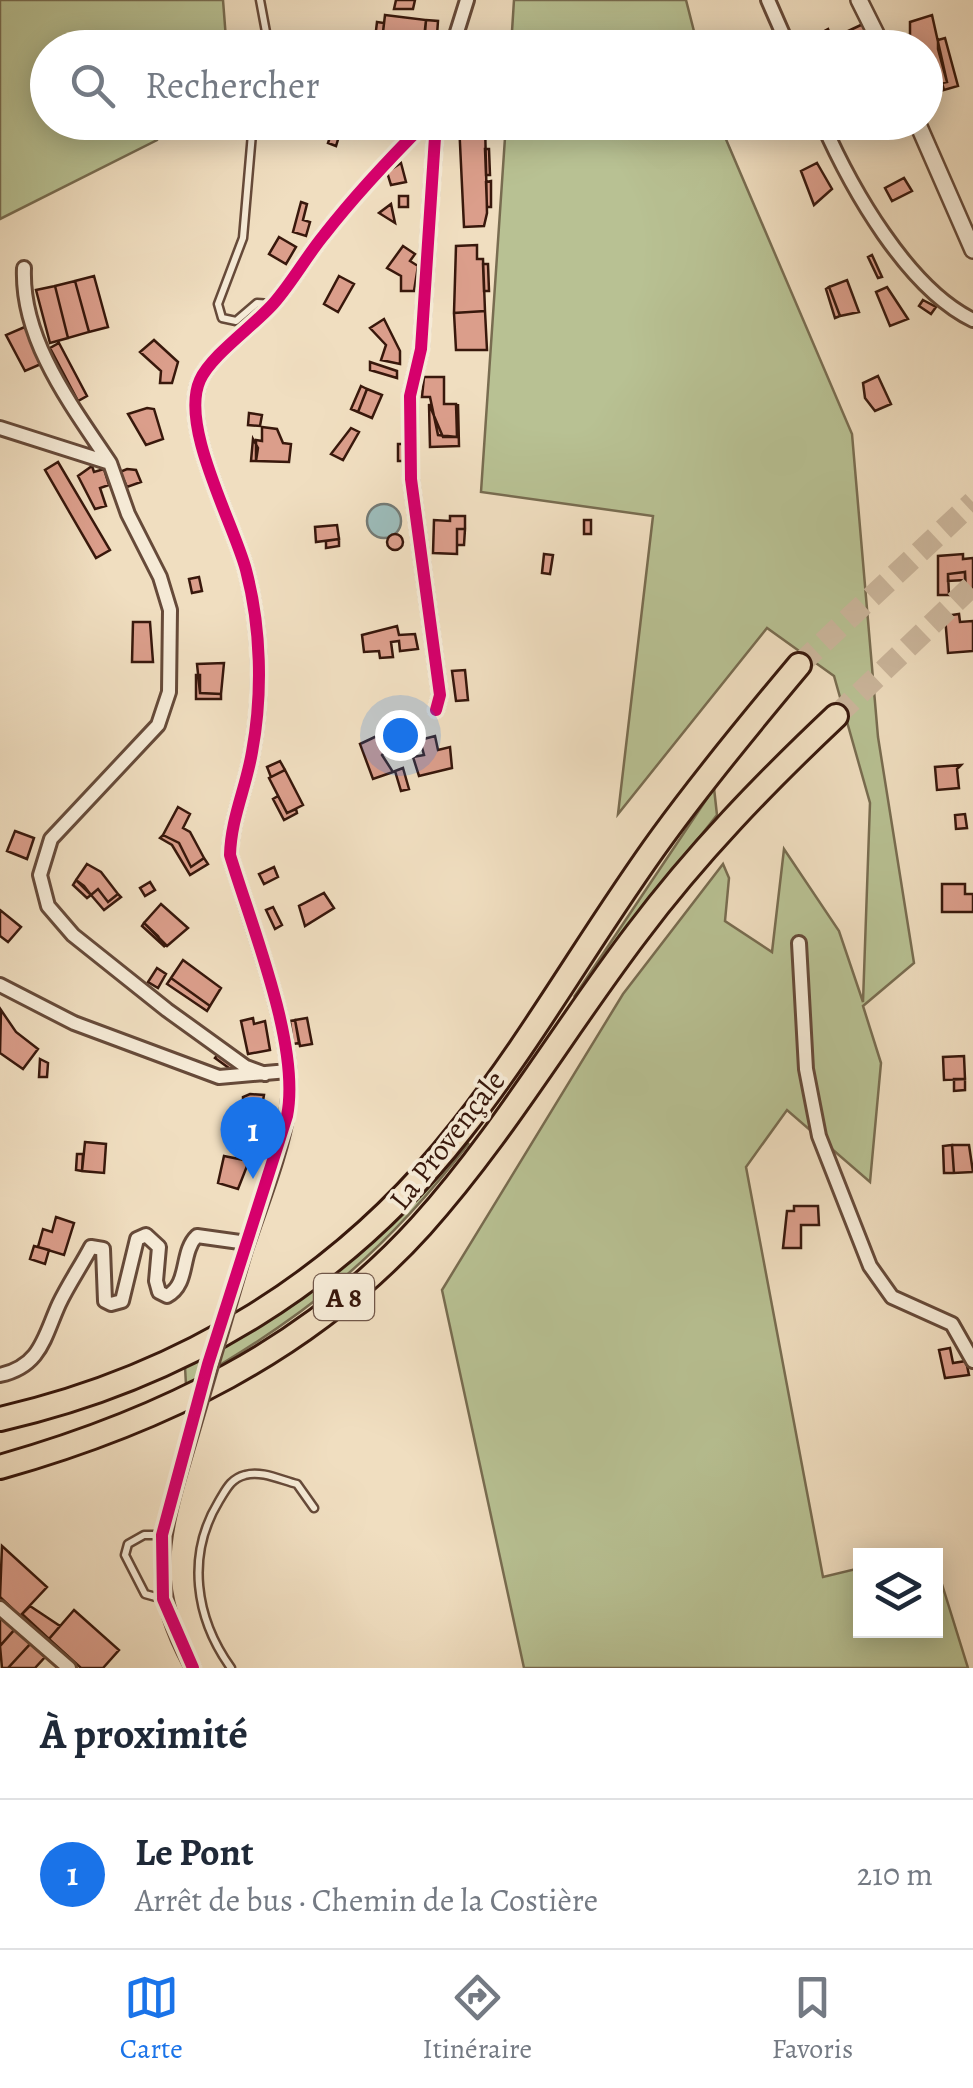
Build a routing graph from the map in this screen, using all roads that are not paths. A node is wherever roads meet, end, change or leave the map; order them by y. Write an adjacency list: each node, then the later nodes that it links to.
1 (260, 0): 5 (lane)
2 (467, 0): 6 (street)
3 (768, 0): 7 (street)
4 (860, 0): 8 (street)
5 (266, 30)
6 (458, 30)
7 (781, 30)
8 (874, 30)
9 (252, 140): 16 (lane)
10 (407, 140): 16 (street)
11 (435, 140): 21 (street)
12 (831, 140): 17 (street)
13 (926, 140): 14 (street)
14 (973, 250)
15 (24, 268): 19 (street)
16 (273, 304): 25 (street)
17 (973, 320)
18 (0, 428): 19 (street)
19 (110, 463): 26 (street)
20 (799, 665): 30 (highway, La Provençale / A 8)
21 (436, 710)
22 (836, 716): 31 (highway, La Provençale / A 8)
23 (799, 943): 28 (street)
24 (0, 985): 26 (street)
25 (288, 1071): 26 (street); 27 (street)
26 (264, 1074)
27 (246, 1248): 29 (street); 33 (street, bridge)
28 (973, 1361)
29 (0, 1374)
30 (0, 1419)
31 (0, 1467)
32 (314, 1508): 38 (lane)
33 (162, 1535): 34 (street); 34 (lane)
34 (163, 1599): 37 (street)
35 (0, 1608): 36 (street)
36 (69, 1668)
37 (193, 1668)
38 (230, 1668)

